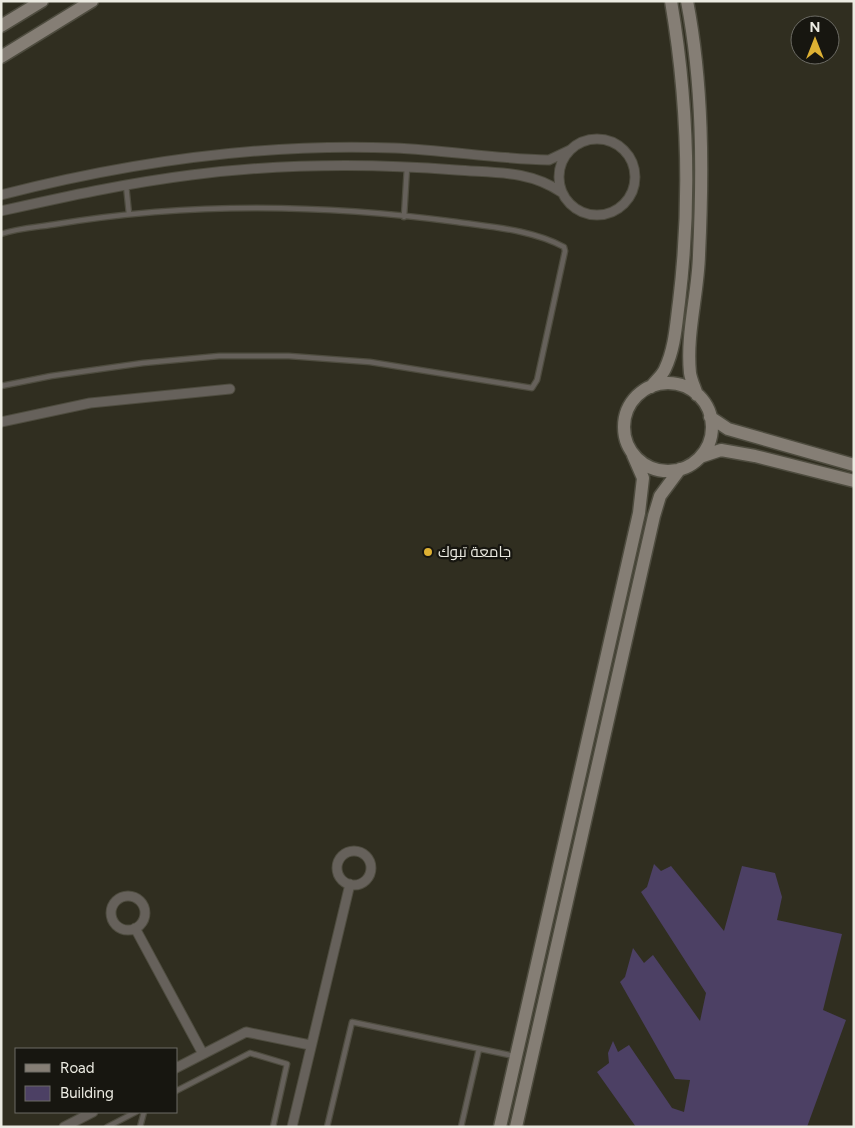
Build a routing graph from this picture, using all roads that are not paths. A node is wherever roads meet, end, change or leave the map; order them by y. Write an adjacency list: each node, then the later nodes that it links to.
1 (42, 1): 5 (street)
2 (92, 1): 6 (street)
3 (671, 1): 17 (street)
4 (688, 1): 19 (street)
5 (1, 26)
6 (1, 56)
7 (570, 150): 10 (street); 10 (street); 11 (street)
8 (407, 167): 9 (street); 10 (street); 14 (lane)
9 (126, 185): 12 (street); 13 (lane)
10 (562, 192)
11 (1, 195)
12 (1, 211)
13 (129, 214): 14 (lane); 15 (lane)
14 (404, 216): 16 (lane)
15 (1, 234)
16 (1, 386)
17 (651, 387): 19 (street); 22 (street)
18 (230, 389): 21 (street)
19 (697, 395): 20 (street)
20 (710, 417): 23 (street); 24 (street)
21 (1, 422)
22 (633, 455): 25 (street); 32 (street)
23 (700, 457): 25 (street); 26 (street)
24 (854, 465)
25 (680, 469): 46 (street)
26 (854, 482)
27 (350, 884): 29 (street)
28 (135, 928): 31 (street)
29 (310, 1045): 31 (street); 42 (street)
30 (479, 1049): 32 (lane); 43 (lane); 44 (lane)
31 (203, 1054): 33 (street)
32 (516, 1057): 45 (street)
33 (178, 1067)
34 (178, 1090): 41 (lane)
35 (91, 1113): 38 (street)
36 (134, 1113): 39 (lane)
37 (144, 1113): 40 (lane)
38 (64, 1127)
39 (107, 1127)
40 (140, 1127)
41 (273, 1127)
42 (292, 1127)
43 (327, 1127)
44 (462, 1127)
45 (500, 1127)
46 (516, 1127)

